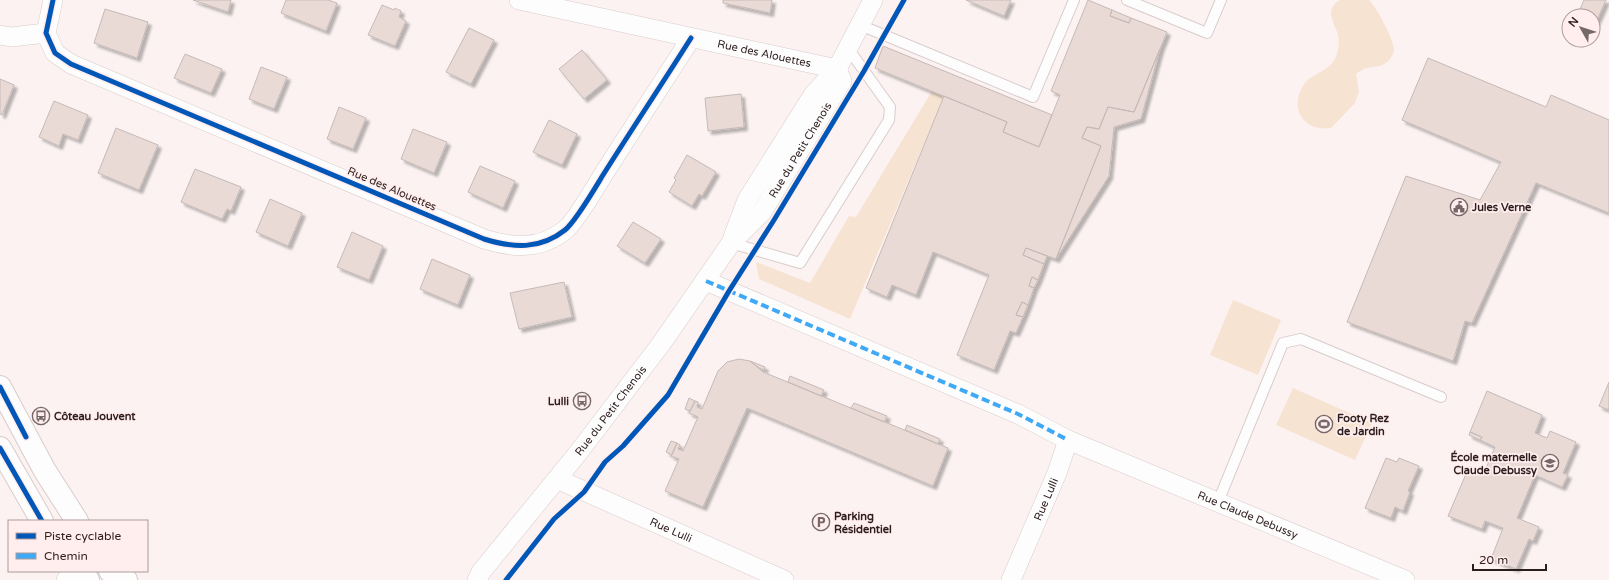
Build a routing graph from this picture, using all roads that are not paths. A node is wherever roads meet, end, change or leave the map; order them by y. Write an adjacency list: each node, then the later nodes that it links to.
1 (53, 0): 8 (street)
2 (519, 0): 10 (street, Rue des Alouettes)
3 (873, 0): 7 (street, Rue du Petit Chenois)
4 (1074, 0): 7 (lane)
5 (1127, 0): 6 (lane)
6 (1221, 0)
7 (860, 25): 11 (street, Rue du Petit Chenois)
8 (46, 34): 9 (street); 10 (street, Rue des Alouettes)
9 (0, 35)
10 (691, 38): 12 (street, Rue des Alouettes)
11 (847, 47): 12 (street, Rue du Petit Chenois); 13 (lane)
12 (837, 69): 13 (street, Rue du Petit Chenois)
13 (731, 243): 14 (street, Rue du Petit Chenois)
14 (706, 281): 17 (street); 19 (street, Rue du Petit Chenois)
15 (0, 387): 22 (street)
16 (1442, 397): 20 (lane)
17 (1068, 440): 20 (street, Rue Claude Debussy); 32 (street, Rue Lulli)
18 (0, 448): 21 (street)
19 (557, 479): 27 (street, Rue du Petit Chenois); 31 (street, Rue Lulli)
20 (1218, 502): 33 (street, Rue Claude Debussy)
21 (41, 520)
22 (76, 520)
23 (74, 572): 28 (street)
24 (80, 572): 29 (street)
25 (112, 572): 30 (street)
26 (119, 572): 30 (street)
27 (476, 577)
28 (66, 580)
29 (88, 580)
30 (126, 580)
31 (784, 580)
32 (1011, 580)
33 (1405, 580)

